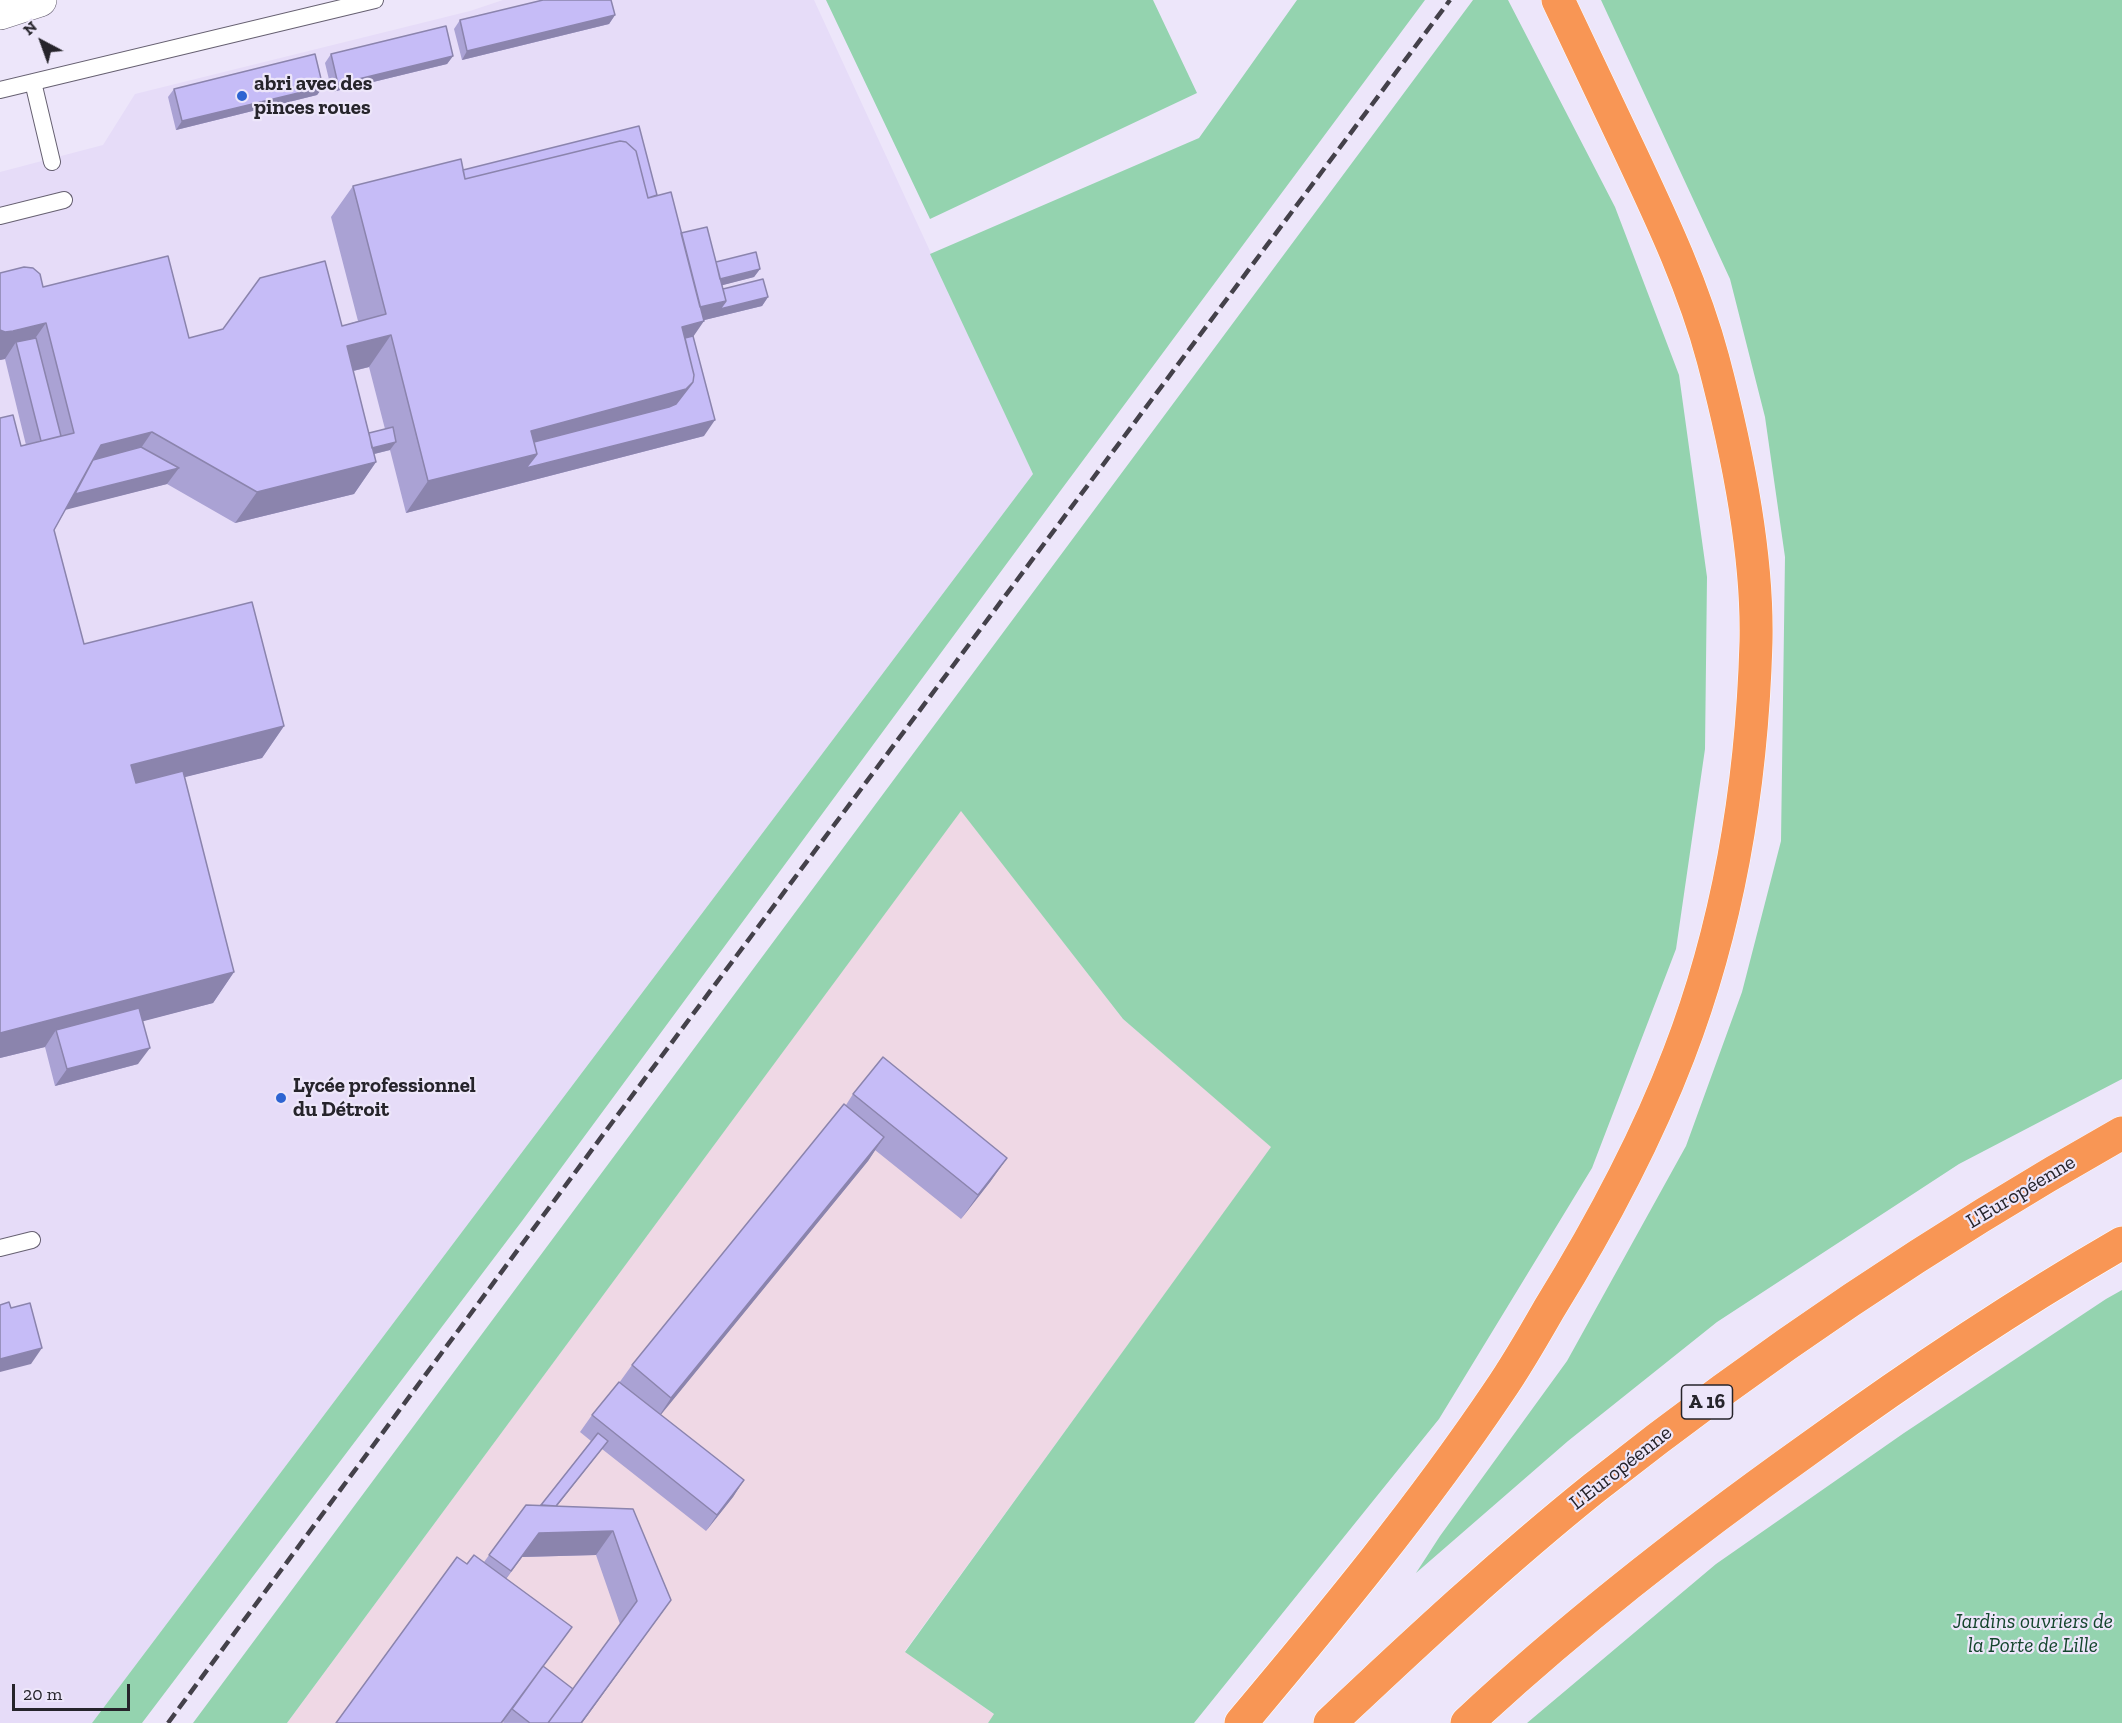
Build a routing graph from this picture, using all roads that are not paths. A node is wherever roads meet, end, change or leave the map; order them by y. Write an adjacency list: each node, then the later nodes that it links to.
1 (40, 0): 4 (street)
2 (375, 0): 5 (lane)
3 (1558, 0): 14 (highway)
4 (0, 14)
5 (33, 82): 6 (lane); 7 (lane)
6 (0, 90)
7 (52, 162)
8 (64, 200): 9 (lane)
9 (0, 216)
10 (2122, 1133): 15 (highway, L'Européenne / A 16)
11 (32, 1240): 13 (lane)
12 (2122, 1243): 16 (highway)
13 (0, 1248)
14 (1241, 1723)
15 (1330, 1723)
16 (1467, 1723)

